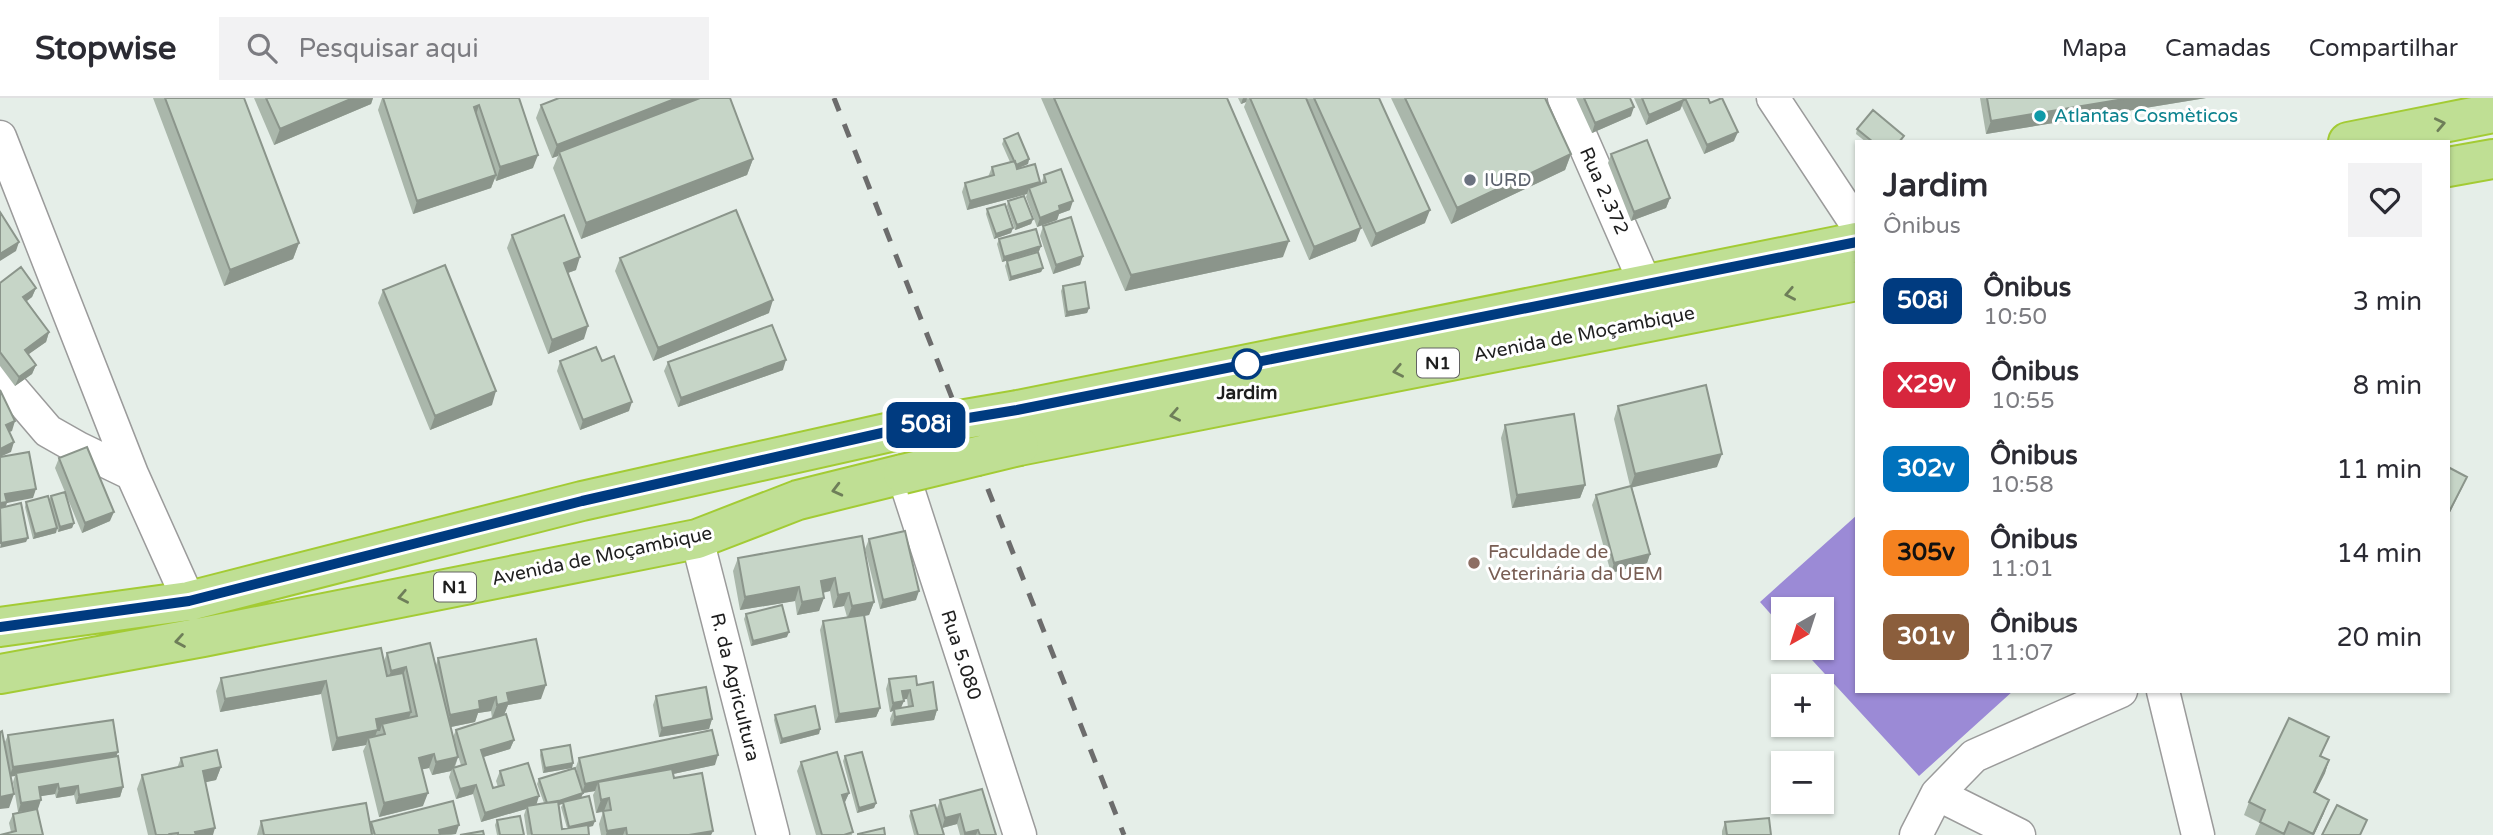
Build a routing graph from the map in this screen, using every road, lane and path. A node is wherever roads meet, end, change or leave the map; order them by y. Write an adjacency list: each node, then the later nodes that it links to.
1 (1563, 98): 11 (street, Rua 2.372)
2 (1773, 98): 8 (street)
3 (2493, 113): 5 (highway, one-way to 3)
4 (0, 137): 14 (street)
5 (2358, 140)
6 (2493, 159): 7 (highway)
7 (2450, 167)
8 (1855, 222)
9 (1855, 242): 11 (highway, Avenida de Moçambique)
10 (1855, 281): 13 (highway, Avenida de Moçambique / N1, one-way to 13)
11 (1645, 284): 13 (highway, Avenida de Moçambique / N1)
12 (0, 375): 14 (street)
13 (1018, 428): 15 (highway, Avenida de Moçambique / N1, bridge); 17 (highway, Avenida de Moçambique / N1, bridge)
14 (132, 474): 17 (street)
15 (903, 474): 16 (highway, Avenida de Moçambique / N1, one-way to 16); 24 (street, Rua 5.080)
16 (697, 539): 19 (highway, Avenida de Moçambique / N1, one-way to 19); 23 (street, R. da Agricultura)
17 (189, 601): 18 (highway, Avenida de Moçambique / N1)
18 (0, 627)
19 (0, 674)
20 (2116, 693): 22 (street)
21 (2163, 693): 27 (street)
22 (1937, 794): 25 (street); 26 (street)
23 (774, 835)
24 (1020, 835)
25 (1916, 835)
26 (2020, 835)
27 (2198, 835)

